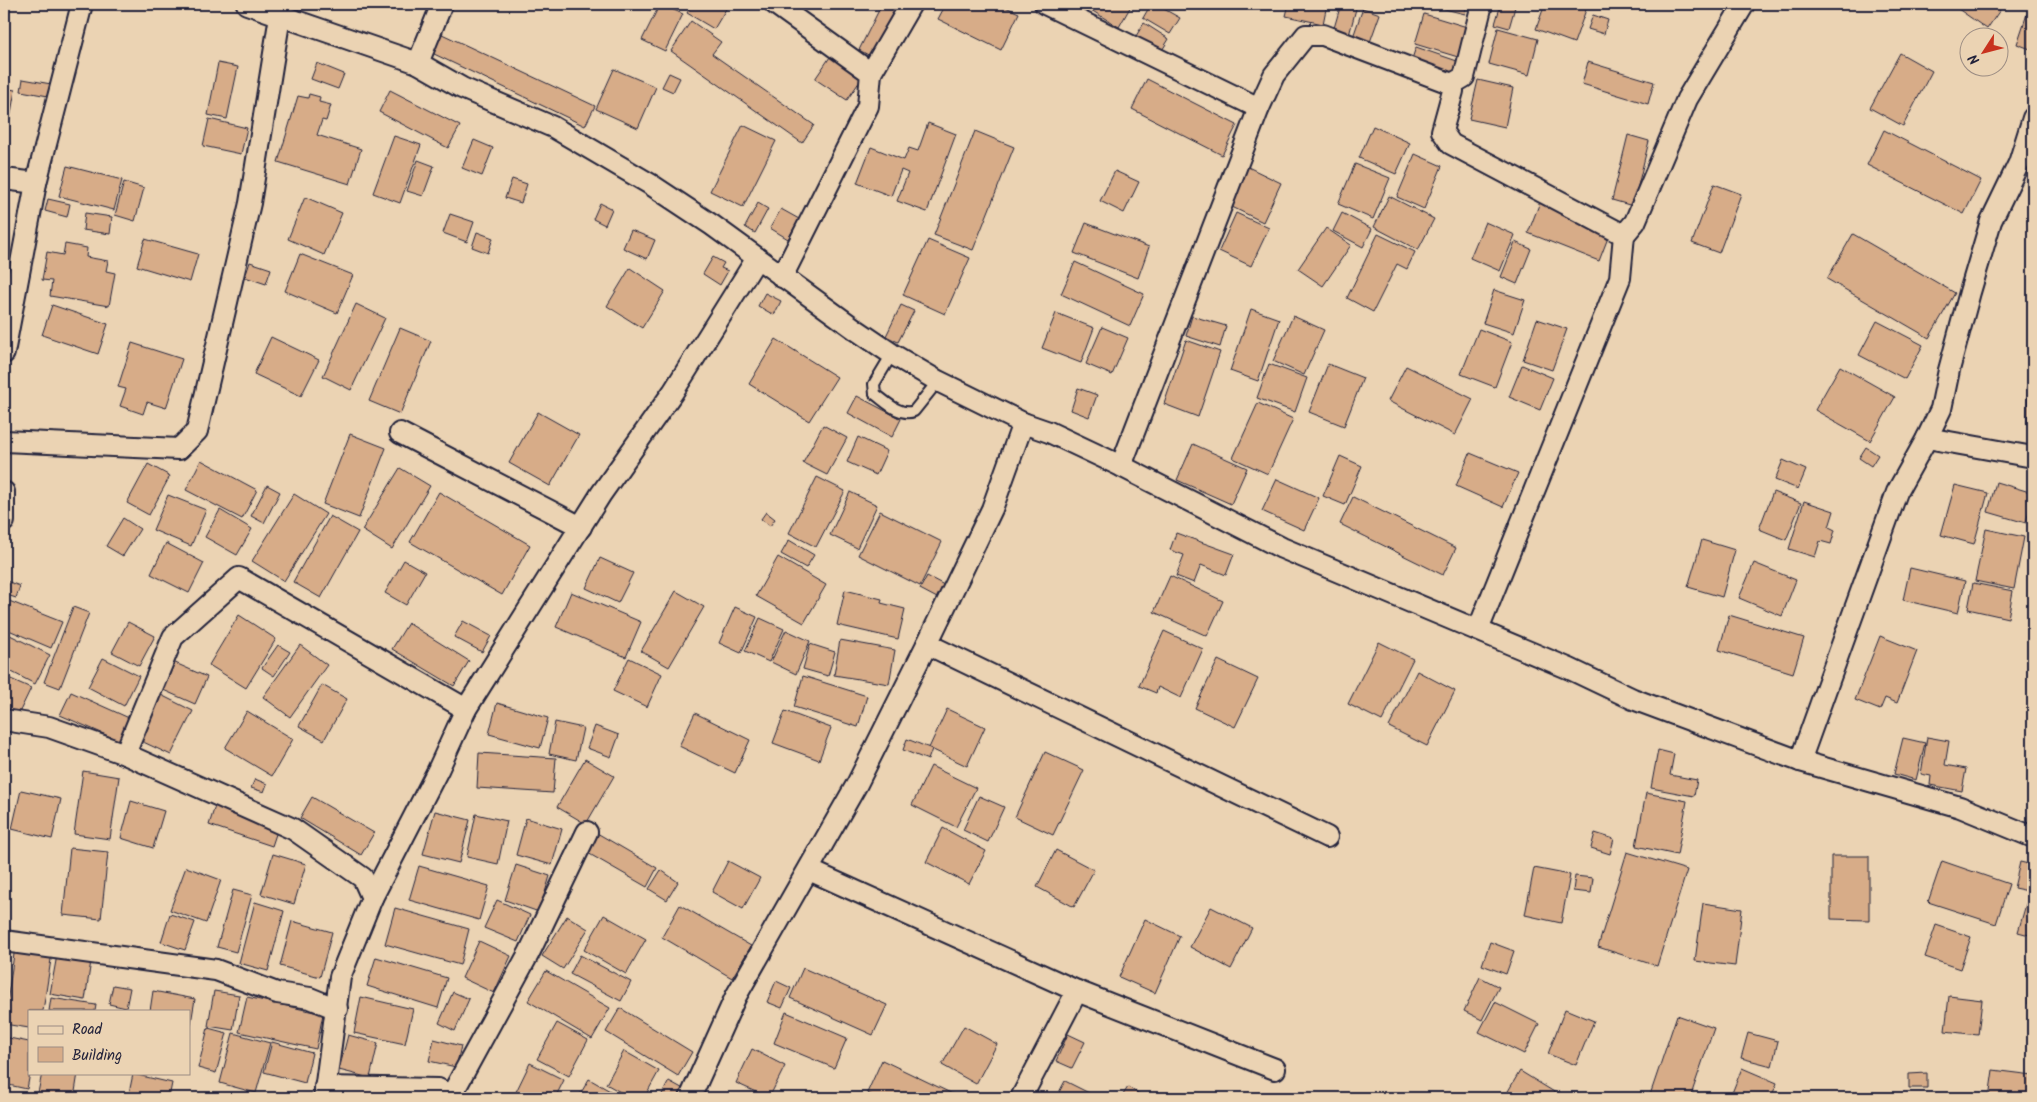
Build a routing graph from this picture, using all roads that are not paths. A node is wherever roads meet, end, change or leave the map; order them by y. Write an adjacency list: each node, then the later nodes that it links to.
1 (82, 4): 17 (street)
2 (248, 4): 9 (street)
3 (442, 4): 10 (street)
4 (775, 4): 11 (street)
5 (911, 4): 11 (street)
6 (1045, 4): 13 (street)
7 (1482, 4): 12 (street)
8 (1744, 4): 18 (street)
9 (280, 16): 10 (street); 27 (street)
10 (418, 63): 19 (street)
11 (871, 73): 20 (street)
12 (1452, 84): 13 (street); 18 (street)
13 (1259, 108): 29 (street)
14 (2033, 118): 15 (street)
15 (2026, 164): 26 (street)
16 (4, 179): 17 (street)
17 (36, 183): 21 (street)
18 (1624, 235): 33 (street)
19 (757, 258): 20 (street); 32 (street)
20 (782, 277): 22 (street)
21 (4, 353)
22 (892, 354): 23 (street); 23 (lane)
23 (938, 381): 24 (street)
24 (1022, 423): 29 (street); 34 (street)
25 (400, 433): 32 (street)
26 (1928, 438): 28 (street); 38 (street)
27 (4, 441)
28 (2033, 457)
29 (1121, 466): 33 (street)
30 (4, 492): 31 (street)
31 (4, 521)
32 (581, 527): 35 (street)
33 (1478, 630): 38 (street)
34 (927, 644): 40 (street); 42 (street)
35 (466, 710): 37 (street); 43 (street)
36 (4, 720): 37 (street)
37 (126, 754): 43 (street)
38 (1800, 761): 41 (street)
39 (588, 832): 49 (street)
40 (1327, 837)
41 (2033, 837)
42 (809, 870): 45 (street); 50 (street)
43 (372, 898): 46 (street)
44 (4, 941): 46 (street)
45 (1077, 991): 47 (street); 51 (street)
46 (337, 1009): 48 (street)
47 (1275, 1069)
48 (324, 1093): 49 (street)
49 (454, 1097)
50 (690, 1098)
51 (1021, 1098)

